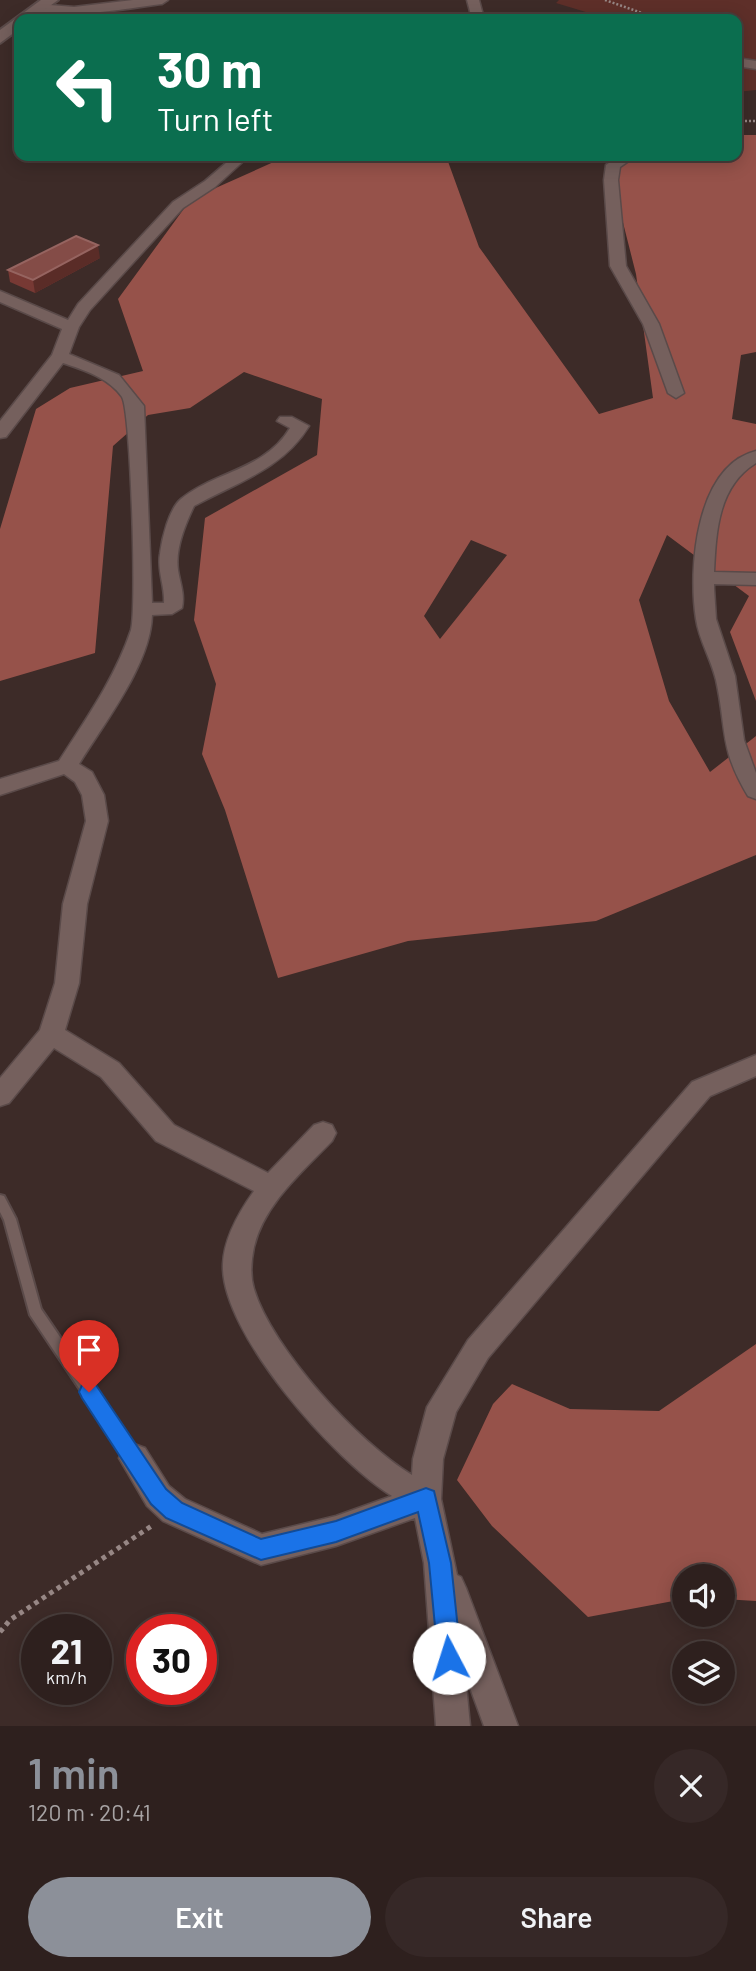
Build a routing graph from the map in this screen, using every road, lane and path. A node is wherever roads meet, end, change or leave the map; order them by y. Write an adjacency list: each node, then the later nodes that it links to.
1 (162, 0): 3 (street)
2 (605, 0): 5 (path)
3 (44, 4): 4 (street)
4 (30, 14)
5 (643, 14)
6 (14, 26): 7 (street)
7 (0, 37)
8 (237, 161): 11 (street)
9 (620, 161): 13 (street)
10 (0, 296): 11 (street)
11 (71, 327): 12 (street)
12 (60, 356): 15 (street); 19 (street)
13 (676, 393)
14 (286, 421): 19 (street)
15 (0, 433)
16 (756, 456): 17 (street)
17 (706, 578): 18 (street); 22 (street)
18 (756, 579)
19 (144, 610): 20 (street)
20 (67, 766): 21 (street); 23 (street)
21 (0, 787)
22 (756, 790)
23 (51, 1034): 25 (street); 27 (street)
24 (756, 1065): 30 (street)
25 (0, 1096)
26 (323, 1133): 27 (street)
27 (271, 1187): 30 (street)
28 (0, 1200): 29 (lane)
29 (134, 1458): 31 (street)
30 (426, 1499): 31 (street); 32 (street)
31 (174, 1510): 33 (path)
32 (440, 1563): 34 (street); 35 (street)
33 (0, 1632)
34 (453, 1726)
35 (501, 1726)

